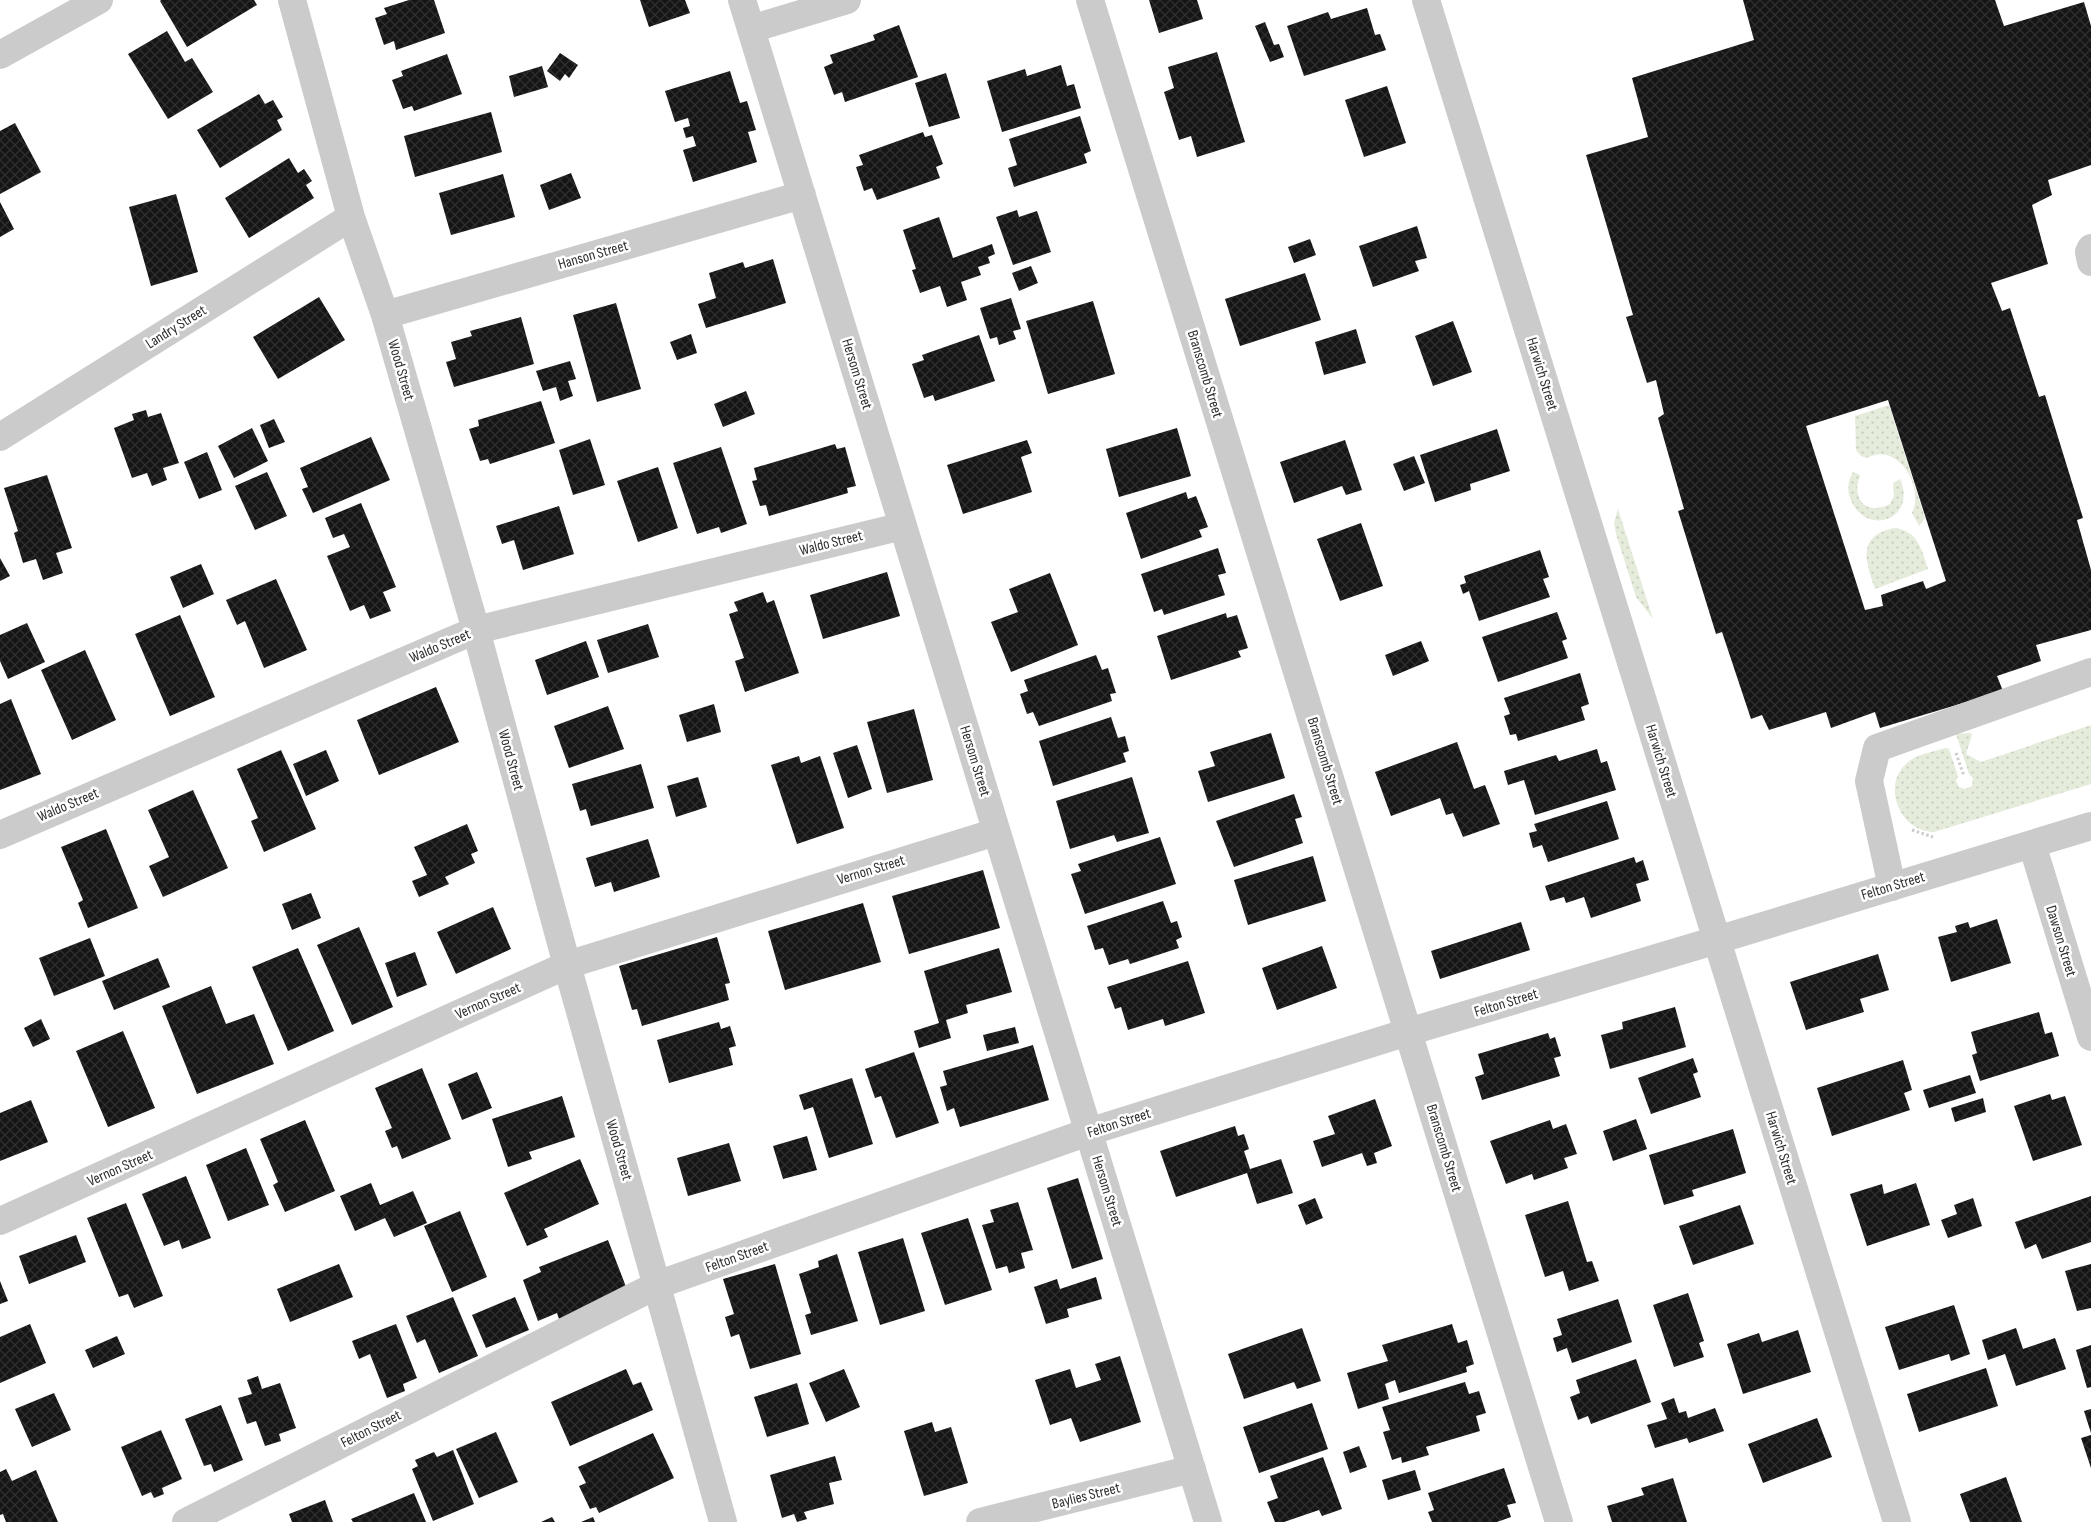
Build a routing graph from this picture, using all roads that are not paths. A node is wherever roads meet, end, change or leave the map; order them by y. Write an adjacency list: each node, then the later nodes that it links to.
1 (99, 0): 8 (street)
2 (292, 0): 10 (street, Wood Street)
3 (742, 0): 7 (street, Hersom Street)
4 (847, 0): 7 (street)
5 (1090, 0): 25 (street, Branscomb Street)
6 (1426, 0): 23 (street, Harwich Street)
7 (751, 29): 9 (street, Hersom Street)
8 (0, 55)
9 (802, 195): 13 (street, Hanson Street); 15 (street, Hersom Street)
10 (351, 217): 13 (street, Wood Street); 14 (street, Landry Street)
11 (2091, 248): 12 (street)
12 (2091, 262)
13 (385, 315): 16 (street, Wood Street)
14 (0, 437)
15 (903, 526): 16 (street, Waldo Street); 19 (street, Hersom Street)
16 (476, 630): 20 (street, Waldo Street); 24 (street, Wood Street)
17 (2091, 672): 22 (street)
18 (2091, 826): 21 (street, Felton Street)
19 (996, 832): 24 (street, Vernon Street); 27 (street, Hersom Street)
20 (0, 835)
21 (2032, 844): 22 (street, Felton Street); 26 (street, Dawson Street)
22 (1892, 887): 23 (street, Felton Street)
23 (1717, 940): 25 (street, Felton Street); 36 (street, Harwich Street)
24 (567, 965): 28 (street, Vernon Street); 29 (street, Wood Street)
25 (1408, 1032): 27 (street, Felton Street); 35 (street, Branscomb Street)
26 (2091, 1038)
27 (1088, 1132): 29 (street, Felton Street); 30 (street, Hersom Street)
28 (0, 1221)
29 (657, 1285): 31 (street, Felton Street); 32 (street, Wood Street)
30 (1192, 1469): 33 (street, Baylies Street); 34 (street, Hersom Street)
31 (186, 1522)
32 (723, 1522)
33 (980, 1522)
34 (1208, 1522)
35 (1559, 1522)
36 (1897, 1522)

